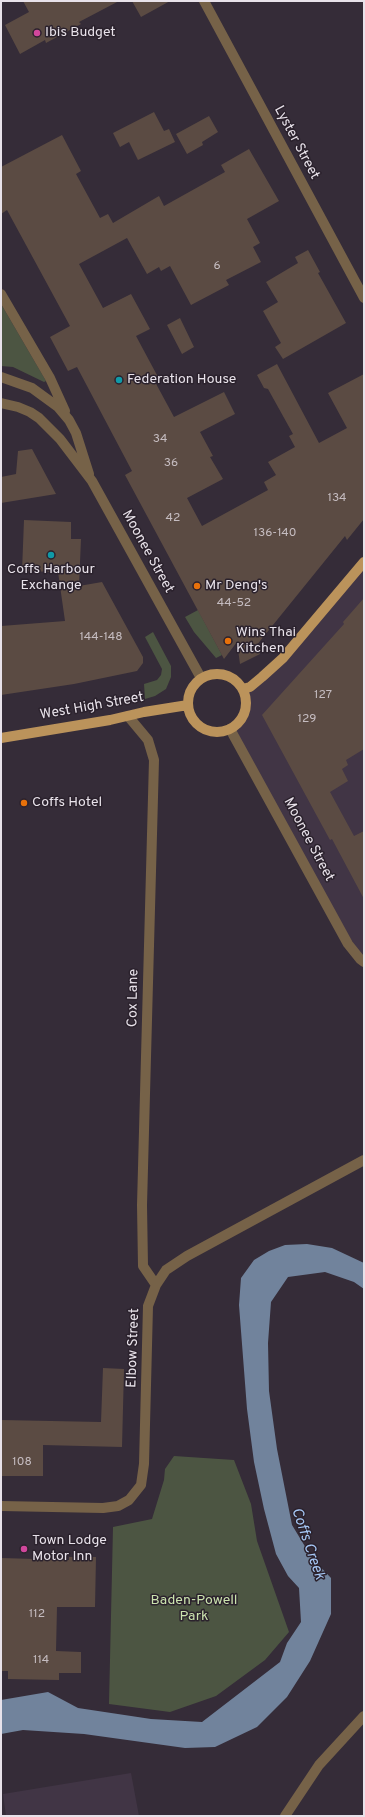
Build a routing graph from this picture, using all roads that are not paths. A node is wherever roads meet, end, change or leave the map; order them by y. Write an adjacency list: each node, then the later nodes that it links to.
1 (204, 1): 3 (street, Lyster Street)
2 (1, 294): 6 (street)
3 (364, 298)
4 (1, 377): 6 (street)
5 (1, 404): 7 (street)
6 (69, 420): 7 (street)
7 (92, 482): 9 (street, Moonee Street)
8 (364, 562): 10 (main road)
9 (201, 678): 10 (main road); 11 (main road)
10 (243, 689): 13 (main road)
11 (188, 704): 12 (main road, West High Street); 13 (main road)
12 (128, 716): 14 (main road, West High Street); 17 (street, Cox Lane)
13 (230, 729): 15 (street, Moonee Street)
14 (1, 738)
15 (364, 962)
16 (364, 1160): 17 (street, Elbow Street)
17 (156, 1285): 18 (street, Elbow Street)
18 (1, 1506)
19 (364, 1716): 20 (street)
20 (285, 1816)

